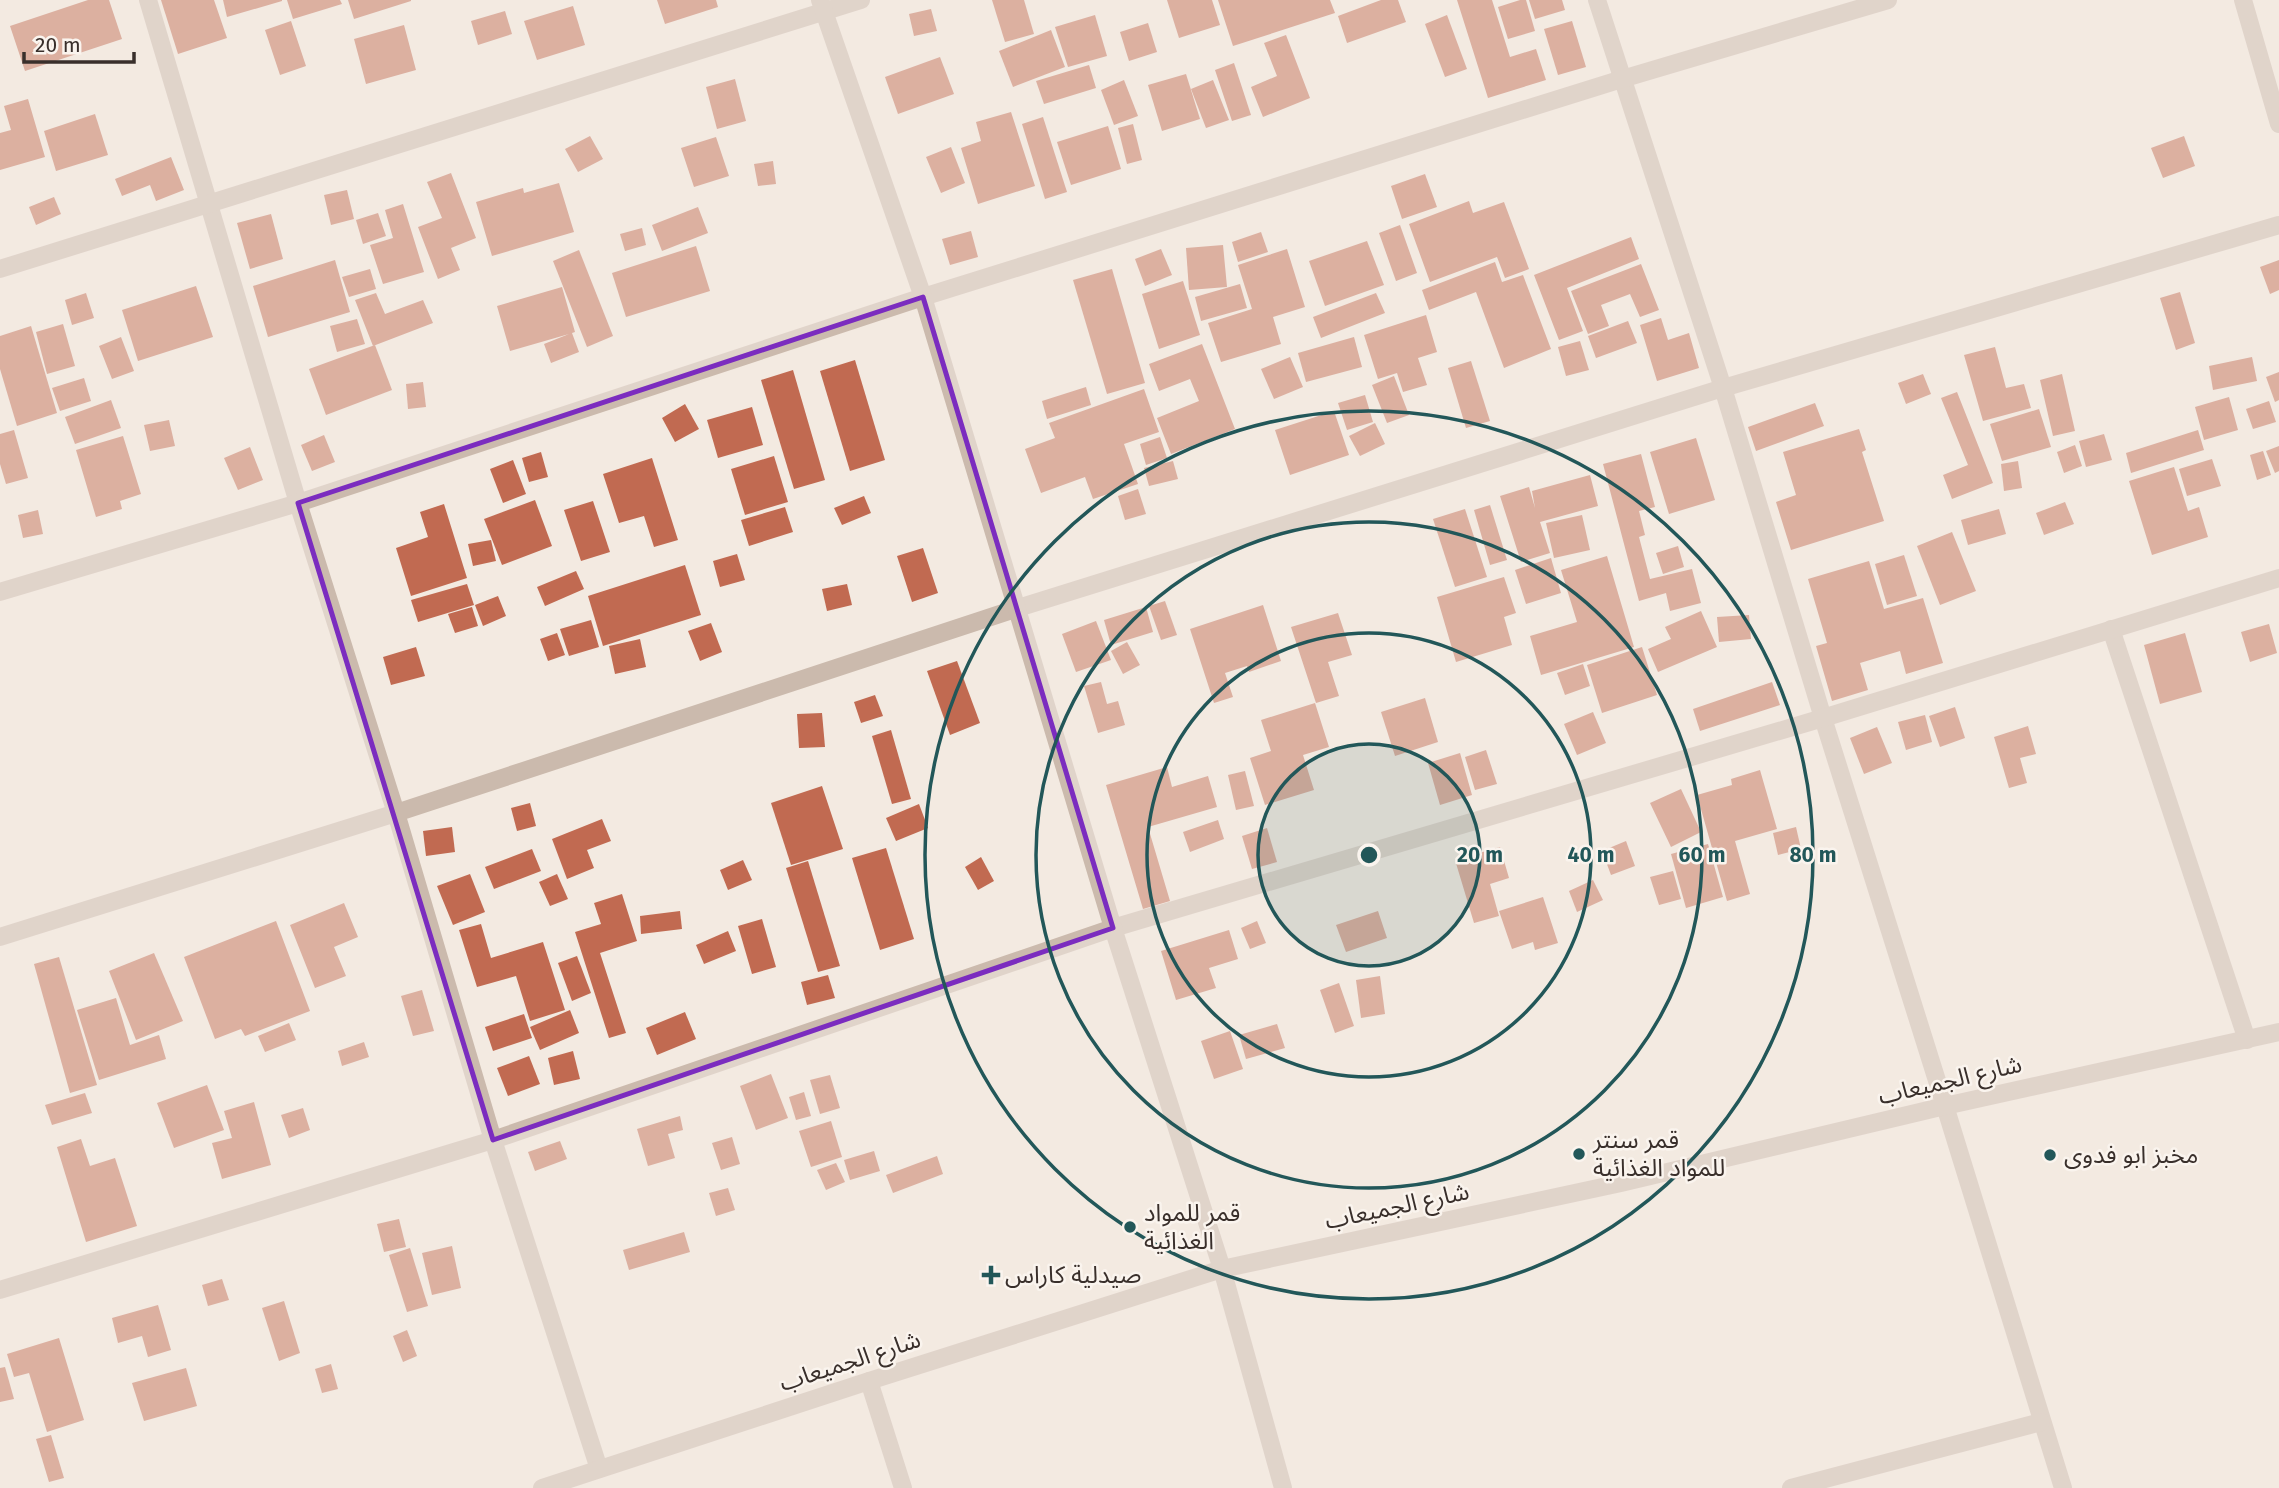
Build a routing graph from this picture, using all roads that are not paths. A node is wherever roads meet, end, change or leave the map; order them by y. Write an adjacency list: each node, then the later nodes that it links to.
1 (148, 0): 9 (street)
2 (861, 0): 6 (street)
3 (1598, 0): 7 (street)
4 (1888, 0): 7 (street)
5 (2243, 0): 8 (street)
6 (822, 6): 9 (street); 12 (street)
7 (1622, 79): 12 (street); 13 (street)
8 (2279, 124)
9 (209, 205): 11 (street); 14 (street)
10 (2279, 226): 13 (street)
11 (0, 269)
12 (923, 297): 14 (street); 17 (street)
13 (1723, 388): 17 (street); 19 (street)
14 (298, 503): 16 (street); 20 (street)
15 (2279, 578): 18 (street)
16 (0, 592)
17 (1018, 608): 20 (street); 21 (street)
18 (2111, 629): 19 (street); 24 (street)
19 (1822, 718): 21 (street); 25 (street)
20 (396, 813): 22 (street); 26 (street)
21 (1113, 928): 26 (street); 27 (street)
22 (0, 937)
23 (2279, 1032): 24 (street, شارع الجميعاب)
24 (2247, 1040): 25 (street, شارع الجميعاب)
25 (1945, 1106): 27 (street, شارع الجميعاب); 30 (street)
26 (493, 1140): 28 (street); 31 (street)
27 (1222, 1269): 29 (street, شارع الجميعاب); 34 (street)
28 (0, 1290)
29 (869, 1381): 31 (street, شارع الجميعاب); 33 (street)
30 (2041, 1422): 35 (street); 36 (street)
31 (599, 1469): 32 (street, شارع الجميعاب)
32 (542, 1488)
33 (903, 1488)
34 (1283, 1488)
35 (1791, 1488)
36 (2063, 1488)

